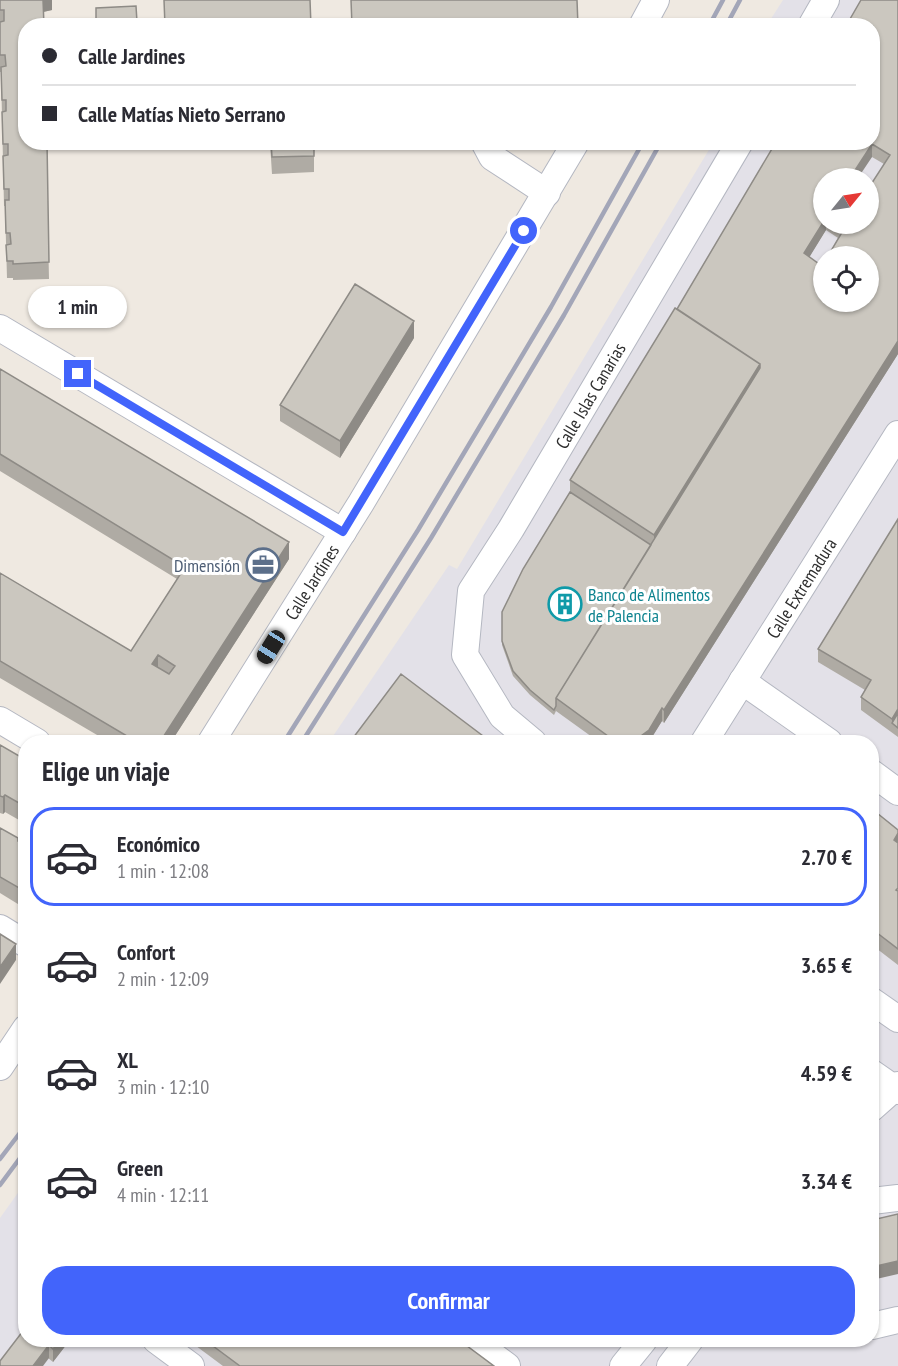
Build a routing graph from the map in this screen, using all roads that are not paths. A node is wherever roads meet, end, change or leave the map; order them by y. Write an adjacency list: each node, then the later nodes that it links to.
1 (656, 0): 3 (street)
2 (826, 0): 4 (street)
3 (646, 18)
4 (816, 18)
5 (488, 150): 8 (street)
6 (571, 150): 8 (street, Calle Jardines)
7 (735, 150): 16 (street, Calle Islas Canarias)
8 (547, 192): 11 (street, Calle Jardines)
9 (0, 328): 11 (street)
10 (898, 434): 12 (street, Calle Extremadura)
11 (343, 532): 15 (street, Calle Jardines)
12 (742, 681): 17 (street, Calle Extremadura); 18 (street)
13 (0, 720): 14 (street)
14 (25, 735)
15 (215, 735)
16 (525, 735)
17 (708, 735)
18 (819, 735)
19 (879, 778): 20 (street)
20 (898, 792)
21 (0, 928): 22 (street)
22 (18, 939)
23 (879, 1009): 24 (street)
24 (898, 1020)
25 (18, 1040): 26 (street)
26 (0, 1067)
27 (879, 1077): 28 (street)
28 (897, 1088): 29 (street)
29 (879, 1102)
30 (898, 1198): 31 (street)
31 (879, 1200)
32 (898, 1320): 33 (street)
33 (879, 1324)
34 (165, 1347): 38 (street)
35 (481, 1347): 39 (street)
36 (638, 1347): 40 (street)
37 (685, 1347): 41 (street)
38 (191, 1366)
39 (507, 1366)
40 (623, 1366)
41 (670, 1366)

